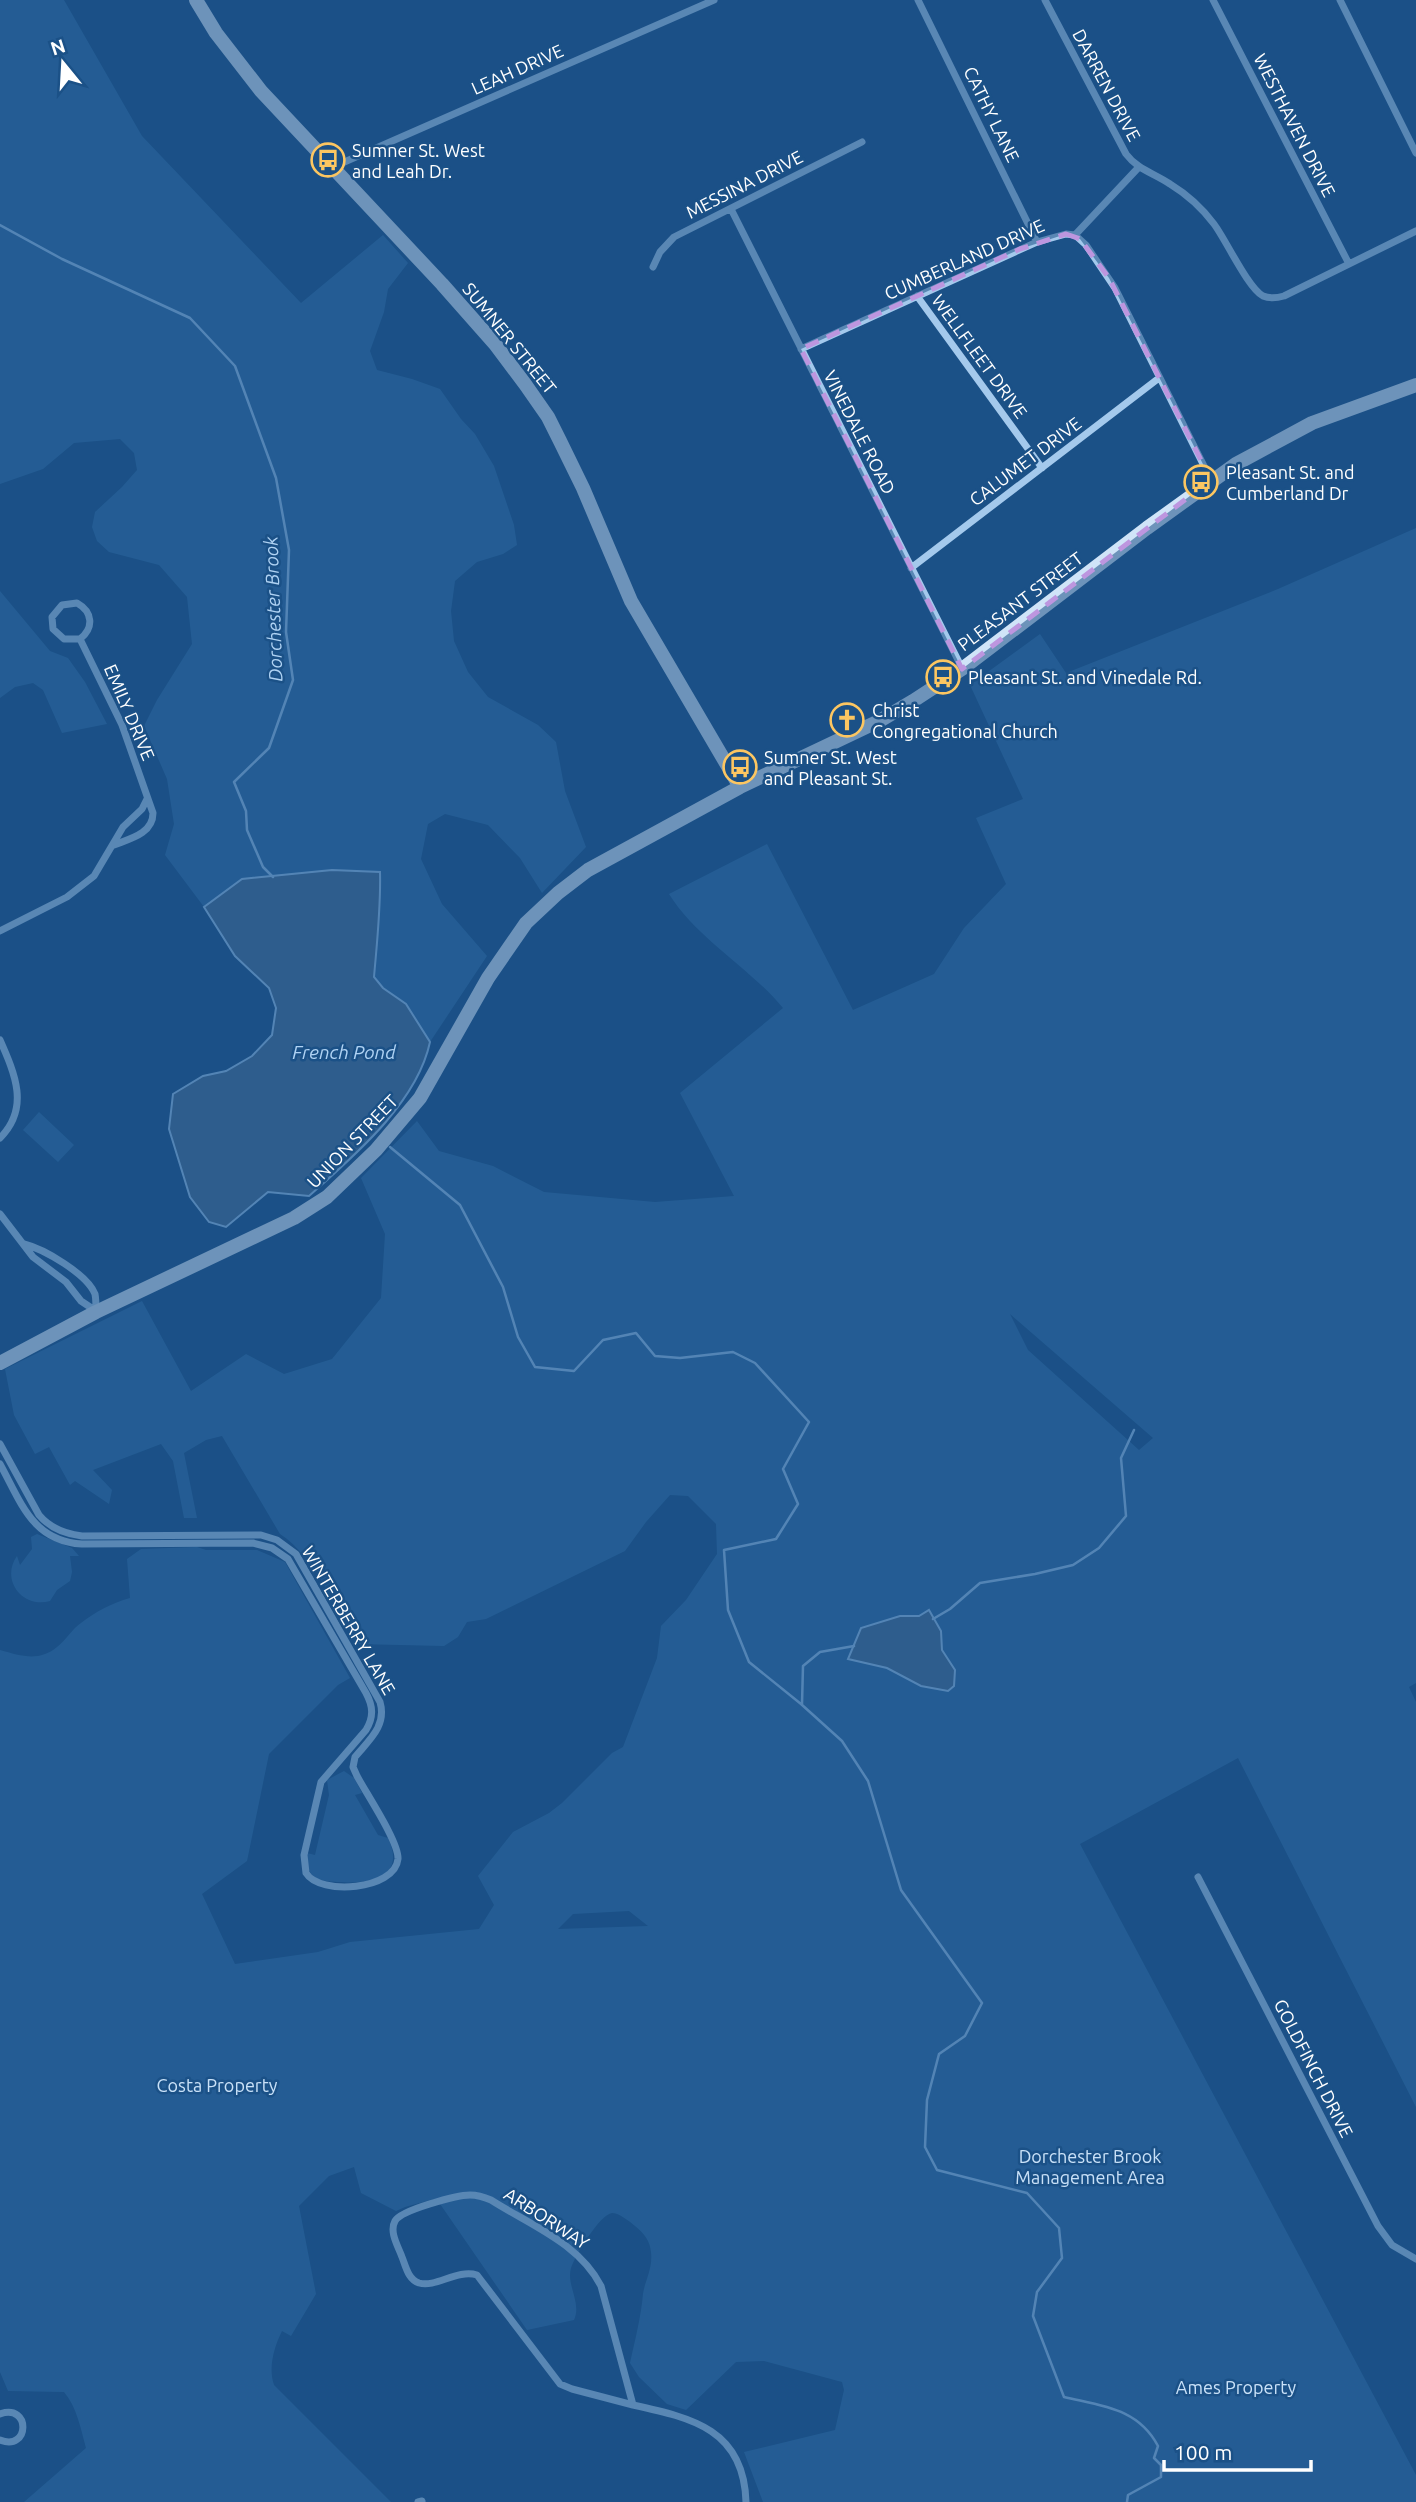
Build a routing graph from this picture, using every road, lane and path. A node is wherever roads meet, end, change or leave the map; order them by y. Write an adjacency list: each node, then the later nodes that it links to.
1 (196, 0): 9 (main road, SUMNER STREET)
2 (714, 0): 9 (street, LEAH DRIVE)
3 (918, 0): 14 (street, CATHY LANE)
4 (1045, 0): 10 (street, DARREN DRIVE)
5 (1213, 0): 15 (street, WESTHAVEN DRIVE)
6 (1340, 0): 8 (street)
7 (862, 142): 11 (street, MESSINA DRIVE)
8 (1416, 153)
9 (332, 167): 26 (main road, SUMNER STREET)
10 (1138, 168): 13 (street); 15 (street, DARREN DRIVE)
11 (731, 209): 16 (street, MESSINA DRIVE); 18 (street, VINEDALE ROAD)
12 (1416, 230): 15 (street, DARREN DRIVE)
13 (1074, 235): 14 (street, CUMBERLAND DRIVE); 19 (street)
14 (1037, 242): 17 (street, CUMBERLAND DRIVE)
15 (1349, 264)
16 (653, 267)
17 (917, 296): 18 (street, CUMBERLAND DRIVE); 21 (street, WELLFLEET DRIVE)
18 (801, 349): 23 (street, VINEDALE ROAD)
19 (1159, 378): 21 (street, CALUMET DRIVE); 22 (street)
20 (1416, 385): 22 (main road, PLEASANT STREET)
21 (1042, 468): 23 (street, CALUMET DRIVE)
22 (1211, 480): 25 (main road, PLEASANT STREET)
23 (911, 568): 25 (street, VINEDALE ROAD)
24 (80, 639): 24 (street); 27 (street, EMILY DRIVE)
25 (962, 669): 26 (main road, PLEASANT STREET)
26 (740, 787): 29 (main road, PLEASANT STREET)
27 (147, 799): 28 (street); 28 (street, EMILY DRIVE)
28 (114, 845): 30 (street)
29 (569, 884): 35 (main road, UNION STREET)
30 (0, 931)
31 (0, 1040): 32 (street)
32 (0, 1138)
33 (0, 1214): 34 (street)
34 (24, 1244): 35 (street); 35 (street)
35 (96, 1312): 36 (main road, UNION STREET)
36 (0, 1363)
37 (0, 1444): 39 (street)
38 (0, 1464): 40 (street)
39 (42, 1519): 40 (street); 42 (street, WINTERBERRY LANE)
40 (35, 1526): 42 (street, WINTERBERRY LANE)
41 (176, 1539): 42 (street, WINTERBERRY LANE); 43 (street, WINTERBERRY LANE); 44 (street, WINTERBERRY LANE)
42 (82, 1540)
43 (335, 1765): 44 (street); 44 (street, WINTERBERRY LANE)
44 (353, 1767)
45 (1198, 1877): 46 (street, GOLDFINCH DRIVE)
46 (1416, 2259)
47 (633, 2405): 47 (street, ARBORWAY); 50 (street, ARBORWAY)
48 (0, 2414): 49 (street)
49 (0, 2440)
50 (746, 2502)

